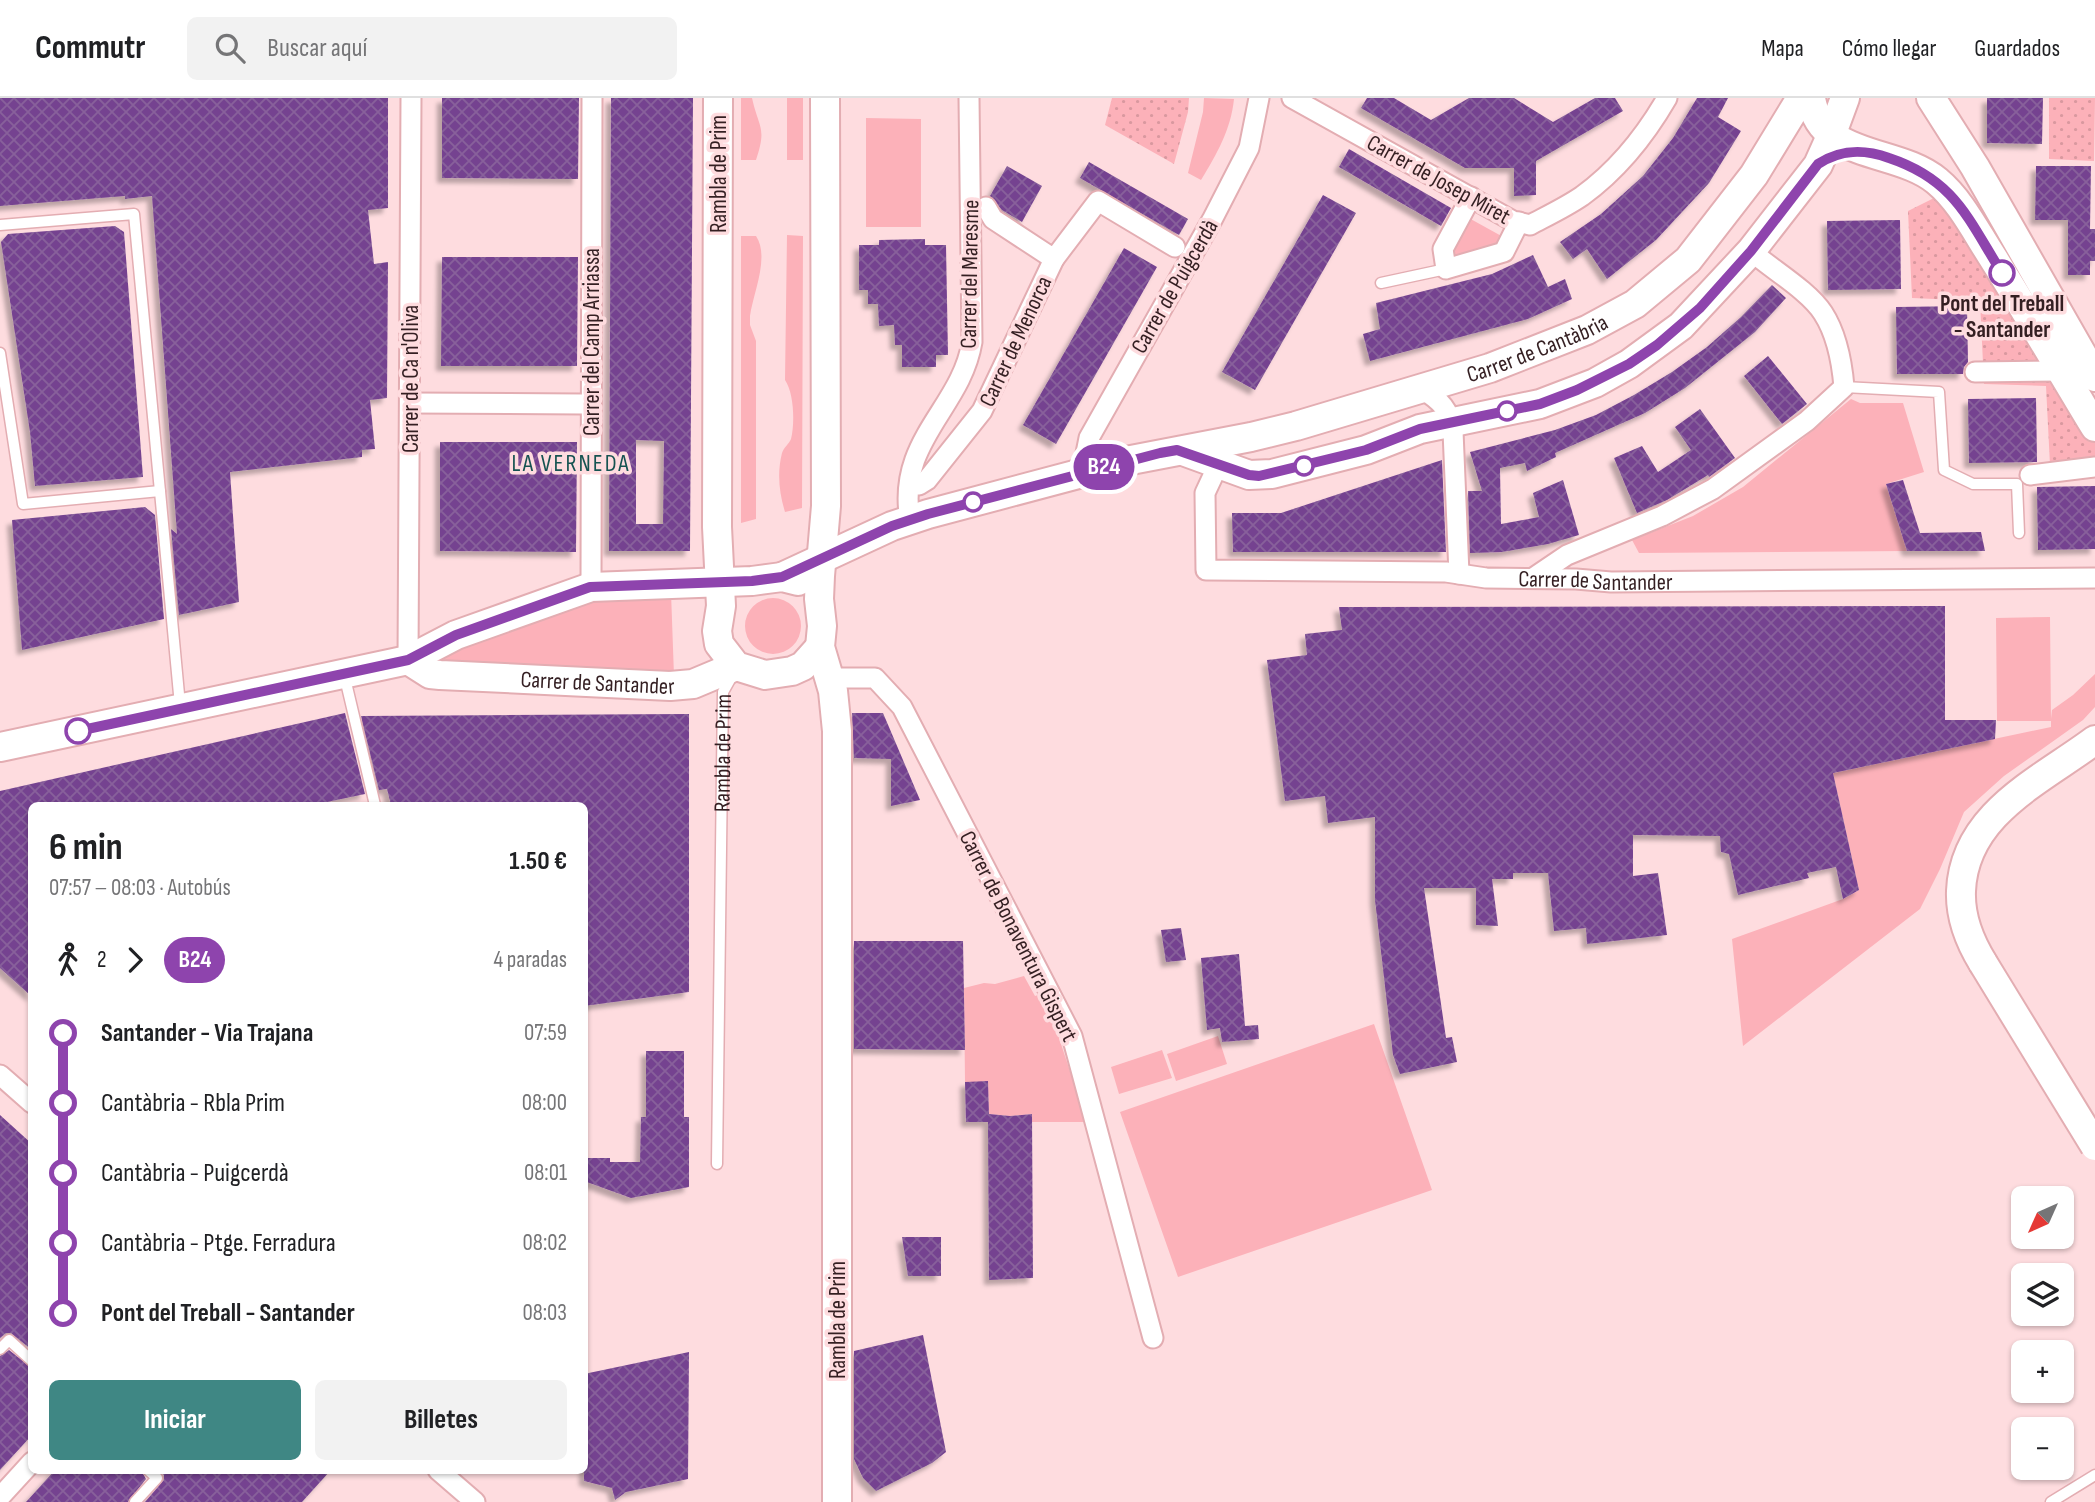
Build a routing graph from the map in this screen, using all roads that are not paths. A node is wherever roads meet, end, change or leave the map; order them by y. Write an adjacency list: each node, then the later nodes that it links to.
1 (411, 98): 31 (street, Carrer de Ca n'Oliva)
2 (592, 98): 49 (street, Carrer del Camp Arriassa)
3 (718, 98): 50 (street, Rambla de Prim)
4 (825, 98): 44 (street)
5 (969, 98): 42 (street, Carrer del Maresme)
6 (1259, 98): 38 (street, Carrer de Puigcerdà)
7 (1292, 98): 16 (street, Carrer de Josep Miret)
8 (1667, 98): 18 (street, Carrer de Josep Miret)
9 (1801, 98): 30 (street, Carrer de Cantàbria)
10 (1811, 98): 13 (street)
11 (1845, 98): 13 (street, Carrer de Cantàbria)
12 (1931, 98): 28 (street)
13 (1831, 136): 14 (street); 15 (street, Carrer de Cantàbria)
14 (1861, 150): 15 (street); 26 (street)
15 (1818, 164): 21 (street, Carrer de Cantàbria)
16 (1471, 197): 18 (street, Carrer de Josep Miret); 23 (street)
17 (986, 206): 22 (street, Carrer de Menorca)
18 (1519, 222): 23 (street)
19 (0, 225): 41 (lane)
20 (1175, 247): 22 (street, Carrer de Menorca)
21 (1751, 251): 29 (street); 33 (street, Carrer de Cantàbria)
22 (1054, 258): 40 (street, Carrer de Menorca)
23 (1446, 269): 24 (lane)
24 (1381, 283)
25 (0, 353): 41 (lane)
26 (2061, 371): 27 (street); 34 (street)
27 (1975, 372)
28 (2095, 377)
29 (1844, 387): 43 (lane); 47 (street)
30 (1422, 389): 33 (street); 35 (street, Carrer de Cantàbria)
31 (410, 403): 32 (street); 53 (street, Carrer de Ca n'Oliva)
32 (583, 404)
33 (1451, 422): 36 (street, Carrer de Cantàbria); 45 (street)
34 (2095, 427)
35 (1177, 450): 36 (street, Carrer de Cantàbria); 38 (street, Carrer de Cantàbria)
36 (1219, 463): 45 (street, Carrer de Santander)
37 (2095, 467): 39 (street)
38 (1088, 471): 42 (street, Carrer de Cantàbria)
39 (2030, 475)
40 (919, 485)
41 (160, 491): 58 (lane)
42 (910, 520): 44 (street, Carrer de Cantàbria)
43 (2019, 533)
44 (822, 560): 46 (street, Carrer de Cantàbria); 51 (street)
45 (1459, 574): 47 (street, Carrer de Santander)
46 (782, 577): 50 (street); 51 (street)
47 (1533, 578): 48 (street, Carrer de Santander)
48 (2095, 578)
49 (590, 587): 50 (street); 53 (street)
50 (720, 594): 54 (street, Rambla de Prim)
51 (819, 600): 52 (street)
52 (820, 647): 55 (street); 57 (street, Rambla de Prim)
53 (408, 660): 54 (street, Carrer de Santander); 56 (street)
54 (736, 666): 55 (street); 65 (lane, Rambla de Prim)
55 (792, 671): 57 (street)
56 (344, 674): 58 (street); 61 (lane)
57 (830, 677): 66 (street, Carrer de Bonaventura Gispert); 76 (street, Rambla de Prim)
58 (180, 709): 60 (street)
59 (2095, 740): 64 (street, bridge)
60 (0, 747)
61 (374, 802)
62 (1, 1080): 63 (street)
63 (28, 1100)
64 (2095, 1146)
65 (717, 1164)
66 (1153, 1338)
67 (0, 1349): 68 (lane)
68 (28, 1357)
69 (28, 1466): 73 (street)
70 (152, 1474): 74 (lane)
71 (443, 1474): 75 (street)
72 (2095, 1475): 77 (lane)
73 (0, 1497)
74 (135, 1502)
75 (475, 1502)
76 (837, 1502)
77 (2051, 1502)

